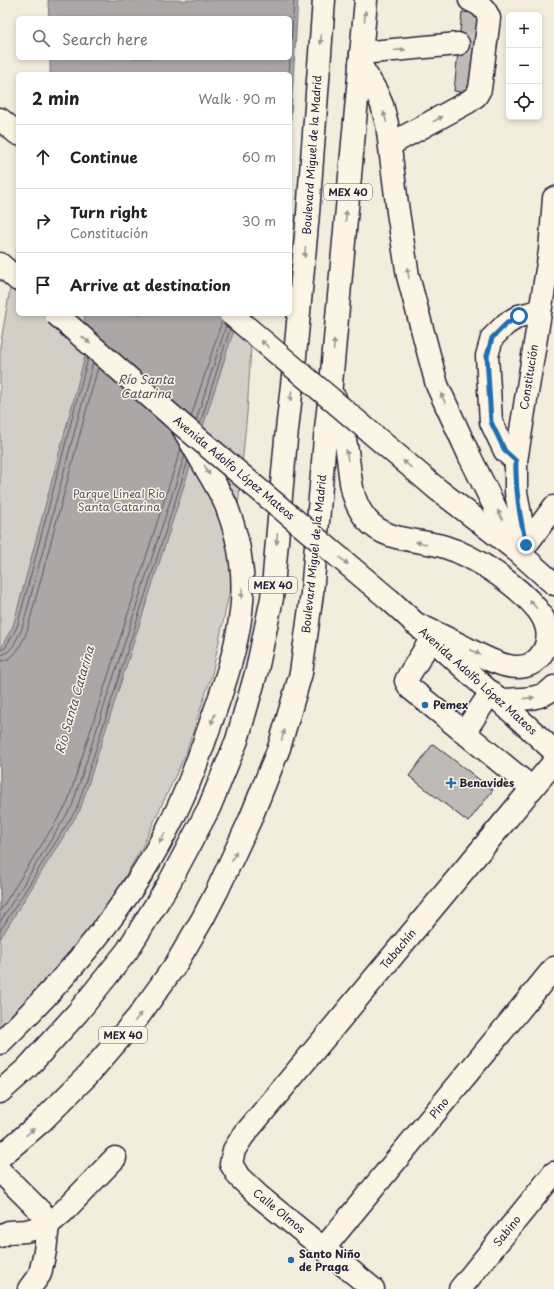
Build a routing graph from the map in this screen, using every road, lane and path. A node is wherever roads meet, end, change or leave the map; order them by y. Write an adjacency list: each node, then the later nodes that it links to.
1 (324, 0): 32 (main road, Boulevard Miguel de la Madrid / MEX 40, one-way to 32)
2 (366, 0): 5 (main road, Boulevard Miguel de la Madrid / MEX 40, one-way to 2)
3 (470, 0): 4 (main road)
4 (475, 42): 5 (main road, one-way to 4); 8 (main road, one-way to 4)
5 (360, 59): 8 (main road, one-way to 5); 16 (main road, Boulevard Miguel de la Madrid / MEX 40, one-way to 5)
6 (0, 119): 7 (main road)
7 (16, 132)
8 (391, 144): 20 (main road, one-way to 8)
9 (554, 198): 10 (main road, Constitución)
10 (552, 248): 13 (main road, Constitución)
11 (0, 264): 12 (main road)
12 (16, 278)
13 (540, 311): 18 (main road, Constitución); 18 (main road)
14 (58, 316): 17 (main road, Avenida Adolfo López Mateos, one-way to 17, bridge)
15 (232, 316): 20 (main road, one-way to 15, bridge)
16 (331, 384): 22 (main road, one-way to 16); 34 (main road, Boulevard Miguel de la Madrid / MEX 40, one-way to 16)
17 (181, 424): 22 (main road, Avenida Adolfo López Mateos, one-way to 22, bridge); 31 (main road, one-way to 31)
18 (516, 461): 20 (main road, Constitución)
19 (554, 507): 20 (main road)
20 (522, 550): 21 (main road)
21 (554, 584)
22 (414, 623): 23 (main road, Avenida Adolfo López Mateos)
23 (432, 638): 25 (main road, Avenida Adolfo López Mateos); 26 (main road)
24 (554, 687): 25 (main road, one-way to 24)
25 (496, 696): 26 (main road); 27 (main road, Avenida Adolfo López Mateos)
26 (464, 733): 29 (main road)
27 (554, 751)
28 (554, 762): 29 (main road, Tabachín)
29 (532, 788): 33 (main road, Tabachín)
30 (554, 968): 40 (main road, Pino)
31 (0, 1042)
32 (0, 1092)
33 (243, 1136): 40 (main road, Calle Olmos)
34 (0, 1157)
35 (115, 1158): 38 (main road)
36 (0, 1172): 38 (main road)
37 (554, 1173): 43 (main road, Sabino)
38 (48, 1225): 39 (main road); 41 (main road)
39 (0, 1236)
40 (324, 1248): 42 (main road, Calle Olmos)
41 (29, 1289)
42 (373, 1289)
43 (460, 1289)

